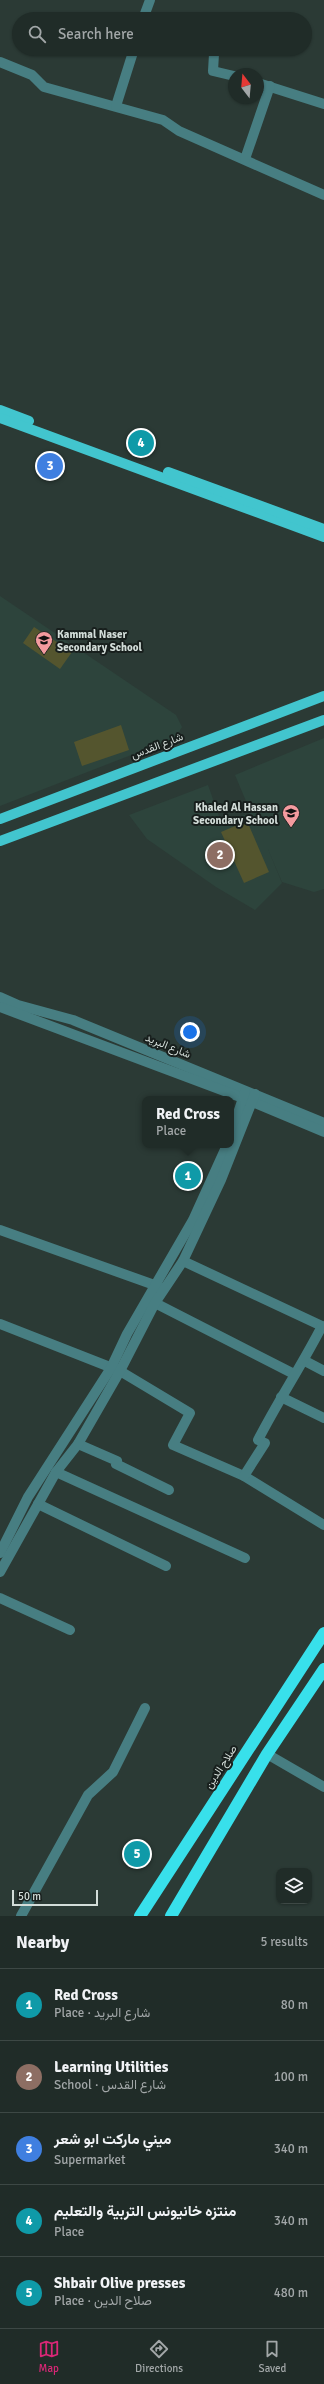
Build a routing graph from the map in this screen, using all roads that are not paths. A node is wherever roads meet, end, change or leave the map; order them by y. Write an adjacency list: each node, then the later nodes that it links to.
1 (150, 0): 2 (street)
2 (146, 12)
3 (132, 56): 10 (street)
4 (214, 56): 6 (street)
5 (0, 62): 10 (street)
6 (228, 75)
7 (264, 84): 8 (street)
8 (270, 86): 9 (street); 11 (street)
9 (324, 104)
10 (116, 106): 11 (street)
11 (245, 159): 12 (street)
12 (324, 195)
13 (0, 410): 15 (main road)
14 (0, 418): 16 (main road)
15 (324, 529)
16 (324, 537)
17 (324, 696): 19 (main road, شارع القدس)
18 (324, 720): 20 (main road)
19 (0, 819)
20 (0, 841)
21 (0, 997): 23 (street, شارع البريد)
22 (0, 1007): 23 (street, شارع البريد)
23 (249, 1096): 24 (street, شارع البريد); 25 (street); 26 (street, شارع البريد); 27 (street)
24 (324, 1123)
25 (234, 1128)
26 (324, 1132)
27 (234, 1141)
28 (226, 1148): 32 (street)
29 (232, 1148): 31 (street)
30 (0, 1230): 32 (street)
31 (183, 1261): 33 (street); 36 (street)
32 (154, 1285): 33 (street); 38 (street)
33 (165, 1290): 34 (street)
34 (155, 1303): 38 (street); 40 (street)
35 (0, 1324): 38 (street)
36 (323, 1327): 37 (street)
37 (305, 1361): 39 (street); 40 (street)
38 (116, 1370): 43 (street); 45 (street); 49 (street)
39 (324, 1371)
40 (294, 1374): 41 (street)
41 (281, 1396): 42 (street); 45 (street)
42 (324, 1418)
43 (78, 1444): 44 (street); 46 (street)
44 (56, 1472): 47 (street); 50 (street)
45 (244, 1476): 48 (street)
46 (169, 1490)
47 (38, 1504): 49 (street); 51 (street)
48 (324, 1525)
49 (2, 1558): 52 (street)
50 (245, 1558)
51 (166, 1566)
52 (0, 1572)
53 (0, 1598): 54 (street)
54 (70, 1630)
55 (324, 1633): 61 (highway, صلاح الدين)
56 (324, 1669): 58 (highway)
57 (145, 1708): 60 (street)
58 (267, 1754): 59 (street); 62 (highway)
59 (324, 1787)
60 (21, 1916)
61 (140, 1916)
62 (171, 1916)

